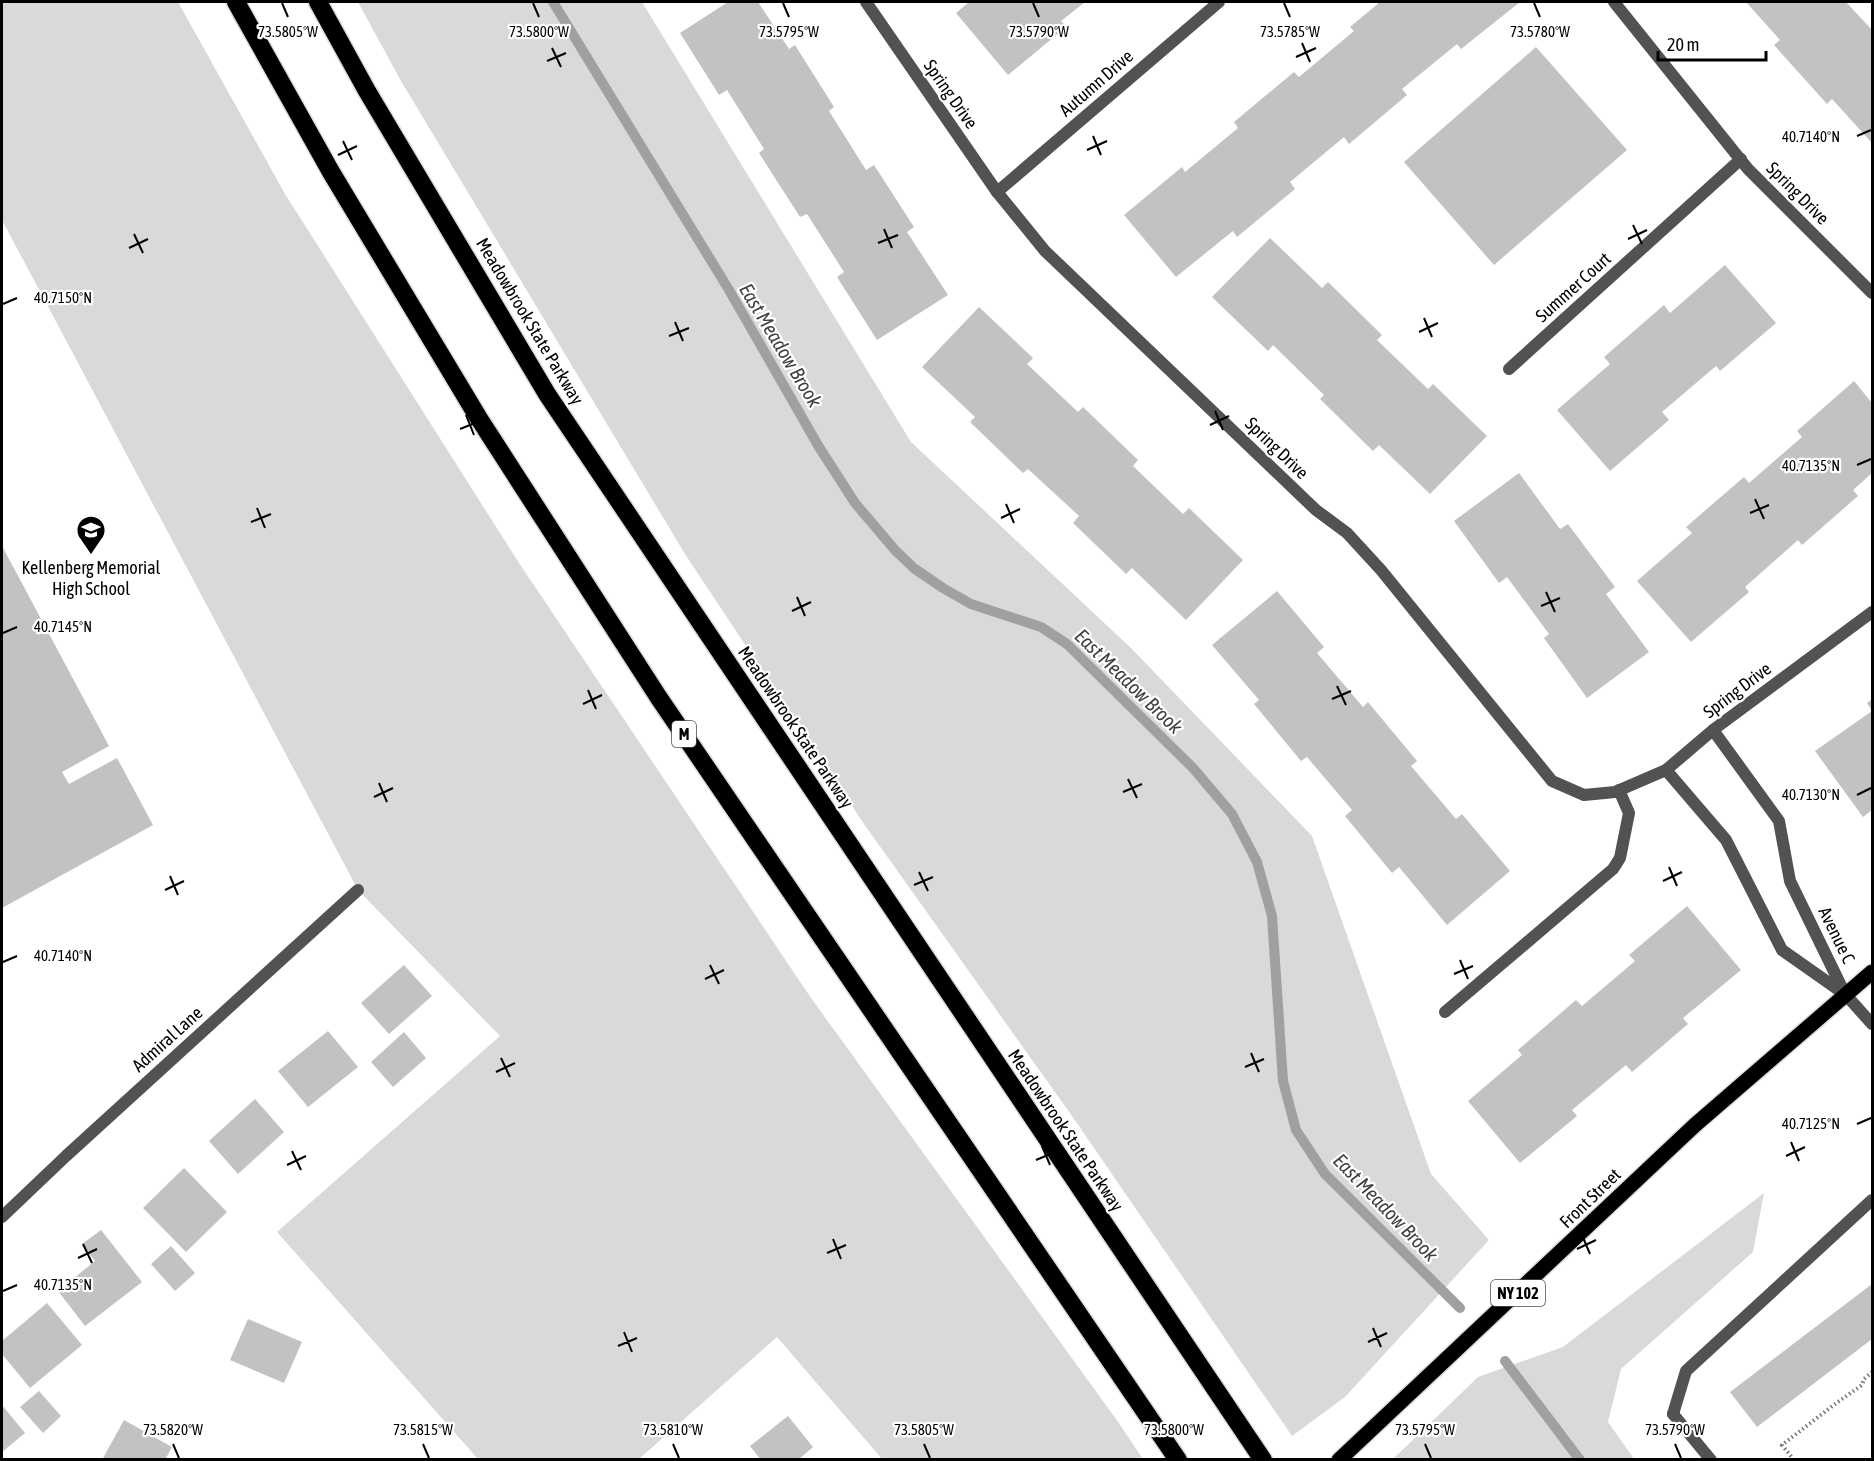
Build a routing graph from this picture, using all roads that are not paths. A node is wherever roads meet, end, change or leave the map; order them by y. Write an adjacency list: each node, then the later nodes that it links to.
1 (236, 2): 21 (highway, M)
2 (318, 2): 22 (highway, Meadowbrook State Parkway)
3 (866, 2): 7 (street, Spring Drive)
4 (1219, 2): 7 (street, Autumn Drive)
5 (1614, 2): 6 (street, Spring Drive)
6 (1741, 159): 8 (street, Spring Drive); 9 (street, Summer Court)
7 (997, 192): 13 (street, Spring Drive)
8 (1872, 293)
9 (1509, 369)
10 (1872, 612): 11 (street, Spring Drive)
11 (1713, 730): 12 (street, Spring Drive); 16 (street, Avenue C)
12 (1666, 770): 13 (street, Spring Drive); 16 (street, Avenue C)
13 (1619, 790): 17 (street)
14 (358, 890): 20 (street, Admiral Lane)
15 (1872, 972): 16 (main road, Front Street / NY 102)
16 (1846, 995): 18 (street); 23 (main road, Front Street / NY 102)
17 (1445, 1012)
18 (1872, 1024)
19 (1872, 1200): 24 (street)
20 (2, 1217)
21 (1173, 1452)
22 (1263, 1460)
23 (1340, 1460)
24 (1711, 1460)

